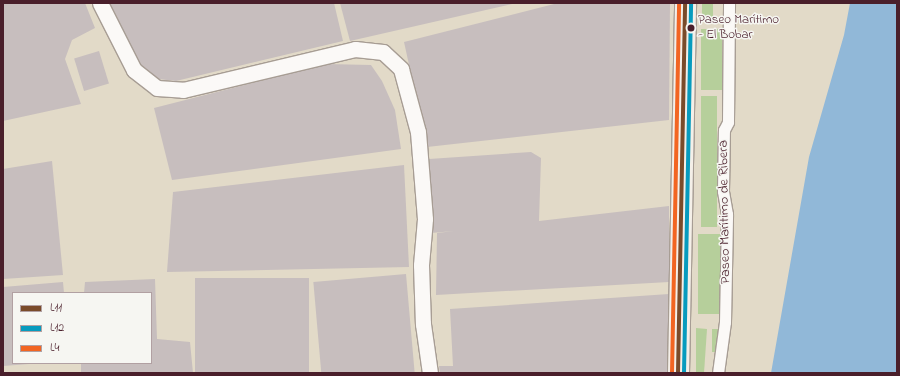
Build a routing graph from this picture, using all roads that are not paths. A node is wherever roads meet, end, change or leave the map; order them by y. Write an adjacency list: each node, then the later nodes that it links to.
1 (100, 3): 4 (street)
2 (685, 3): 5 (main road)
3 (729, 3): 6 (street, Paseo Marítimo de Ribera)
4 (430, 373)
5 (678, 373)
6 (718, 373)

